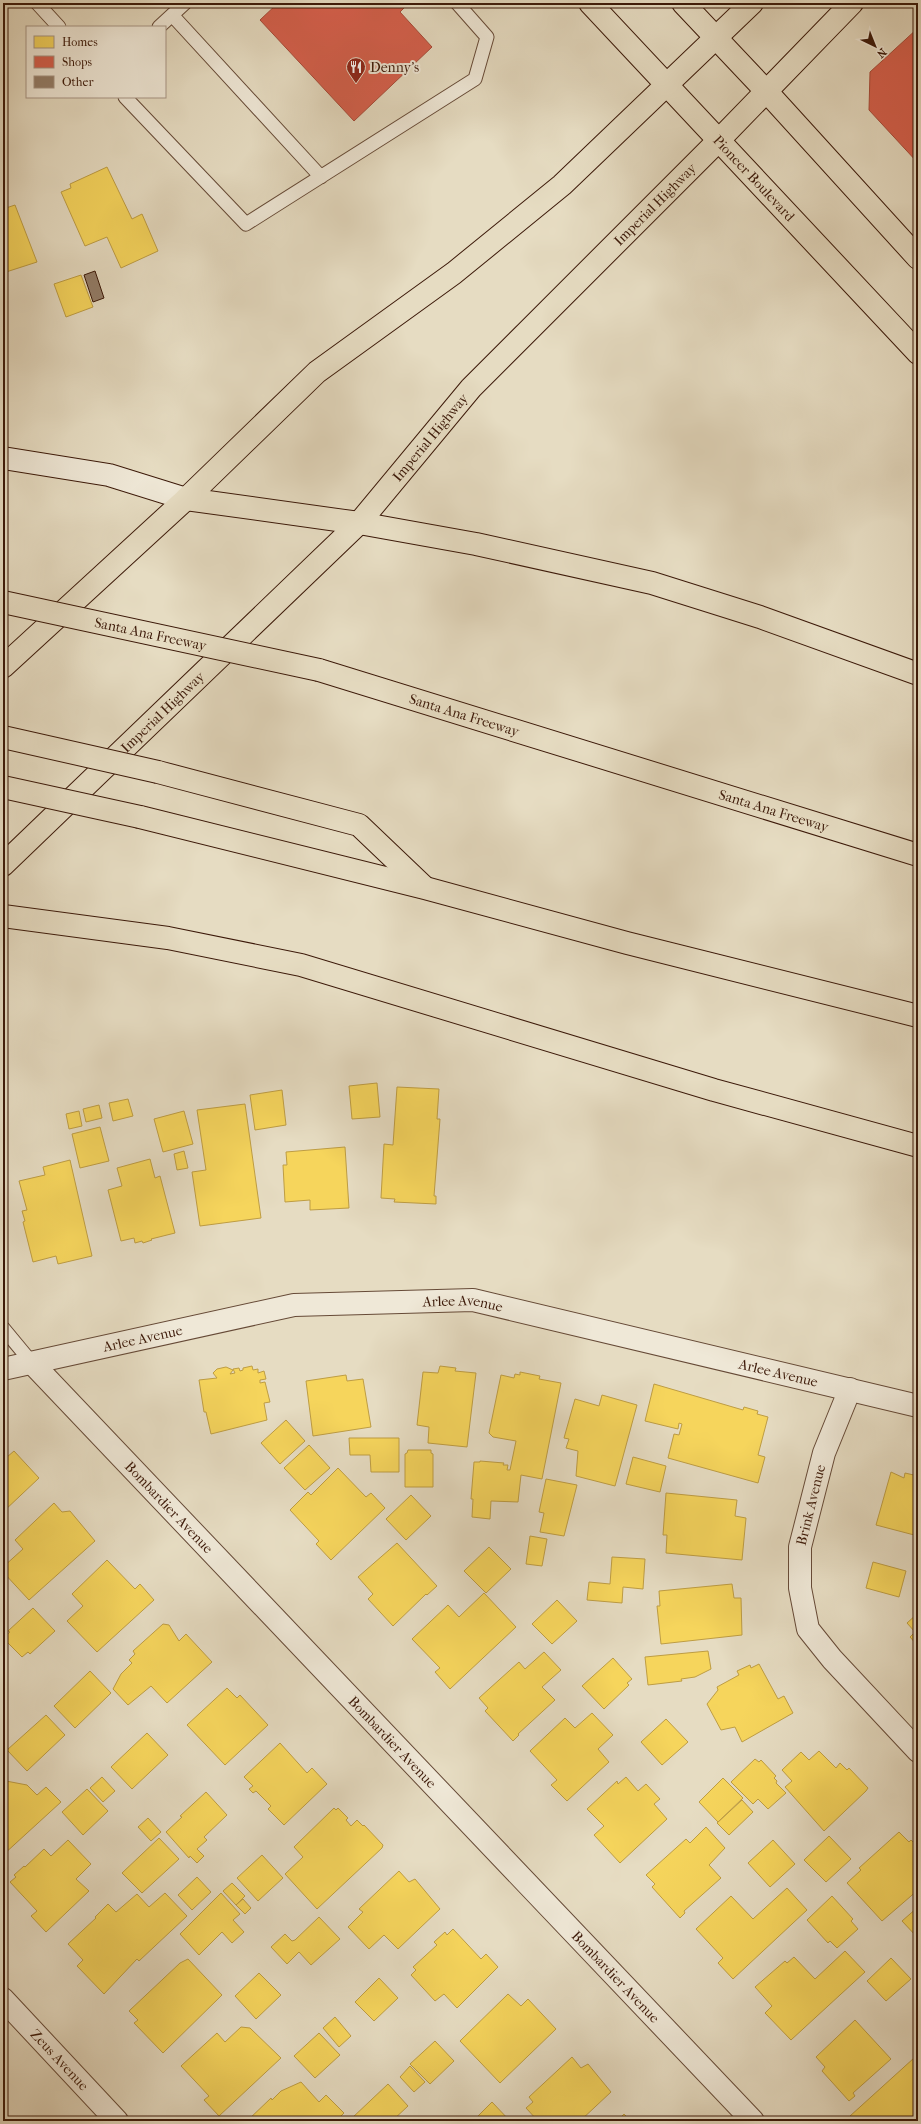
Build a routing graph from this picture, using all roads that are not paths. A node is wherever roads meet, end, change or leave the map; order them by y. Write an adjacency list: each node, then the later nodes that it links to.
1 (185, 3): 8 (lane)
2 (457, 3): 16 (lane)
3 (590, 3): 12 (main road, Pioneer Boulevard)
4 (682, 3): 11 (main road)
5 (752, 3): 11 (main road)
6 (852, 3): 13 (main road, Imperial Highway)
7 (42, 5): 9 (lane)
8 (172, 15): 10 (lane); 16 (lane)
9 (58, 26)
10 (160, 26)
11 (716, 38): 12 (main road); 13 (main road)
12 (667, 84): 15 (main road, Pioneer Boulevard); 20 (main road)
13 (767, 92): 15 (main road, Imperial Highway); 17 (main road)
14 (126, 98): 16 (lane)
15 (719, 140): 18 (main road, Pioneer Boulevard); 21 (main road, Imperial Highway)
16 (321, 177)
17 (918, 258)
18 (918, 353)
19 (3, 458): 20 (street)
20 (186, 499): 21 (main road); 23 (main road)
21 (359, 523): 24 (main road); 28 (main road, Imperial Highway)
22 (3, 602): 27 (main road, Santa Ana Freeway, bridge)
23 (3, 667)
24 (918, 674)
25 (3, 736): 29 (main road, bridge)
26 (3, 787): 29 (main road, bridge)
27 (918, 855)
28 (3, 865)
29 (425, 888): 31 (main road)
30 (3, 916): 32 (main road)
31 (918, 1016)
32 (918, 1146)
33 (3, 1328): 34 (lane)
34 (32, 1363): 35 (street, Arlee Avenue); 36 (street, Arlee Avenue); 41 (street, Bombardier Avenue)
35 (3, 1369)
36 (850, 1389): 37 (street, Arlee Avenue); 38 (street, Brink Avenue)
37 (918, 1406)
38 (918, 1751)
39 (3, 1999): 40 (street, Zeus Avenue)
40 (117, 2121)
41 (753, 2121)

